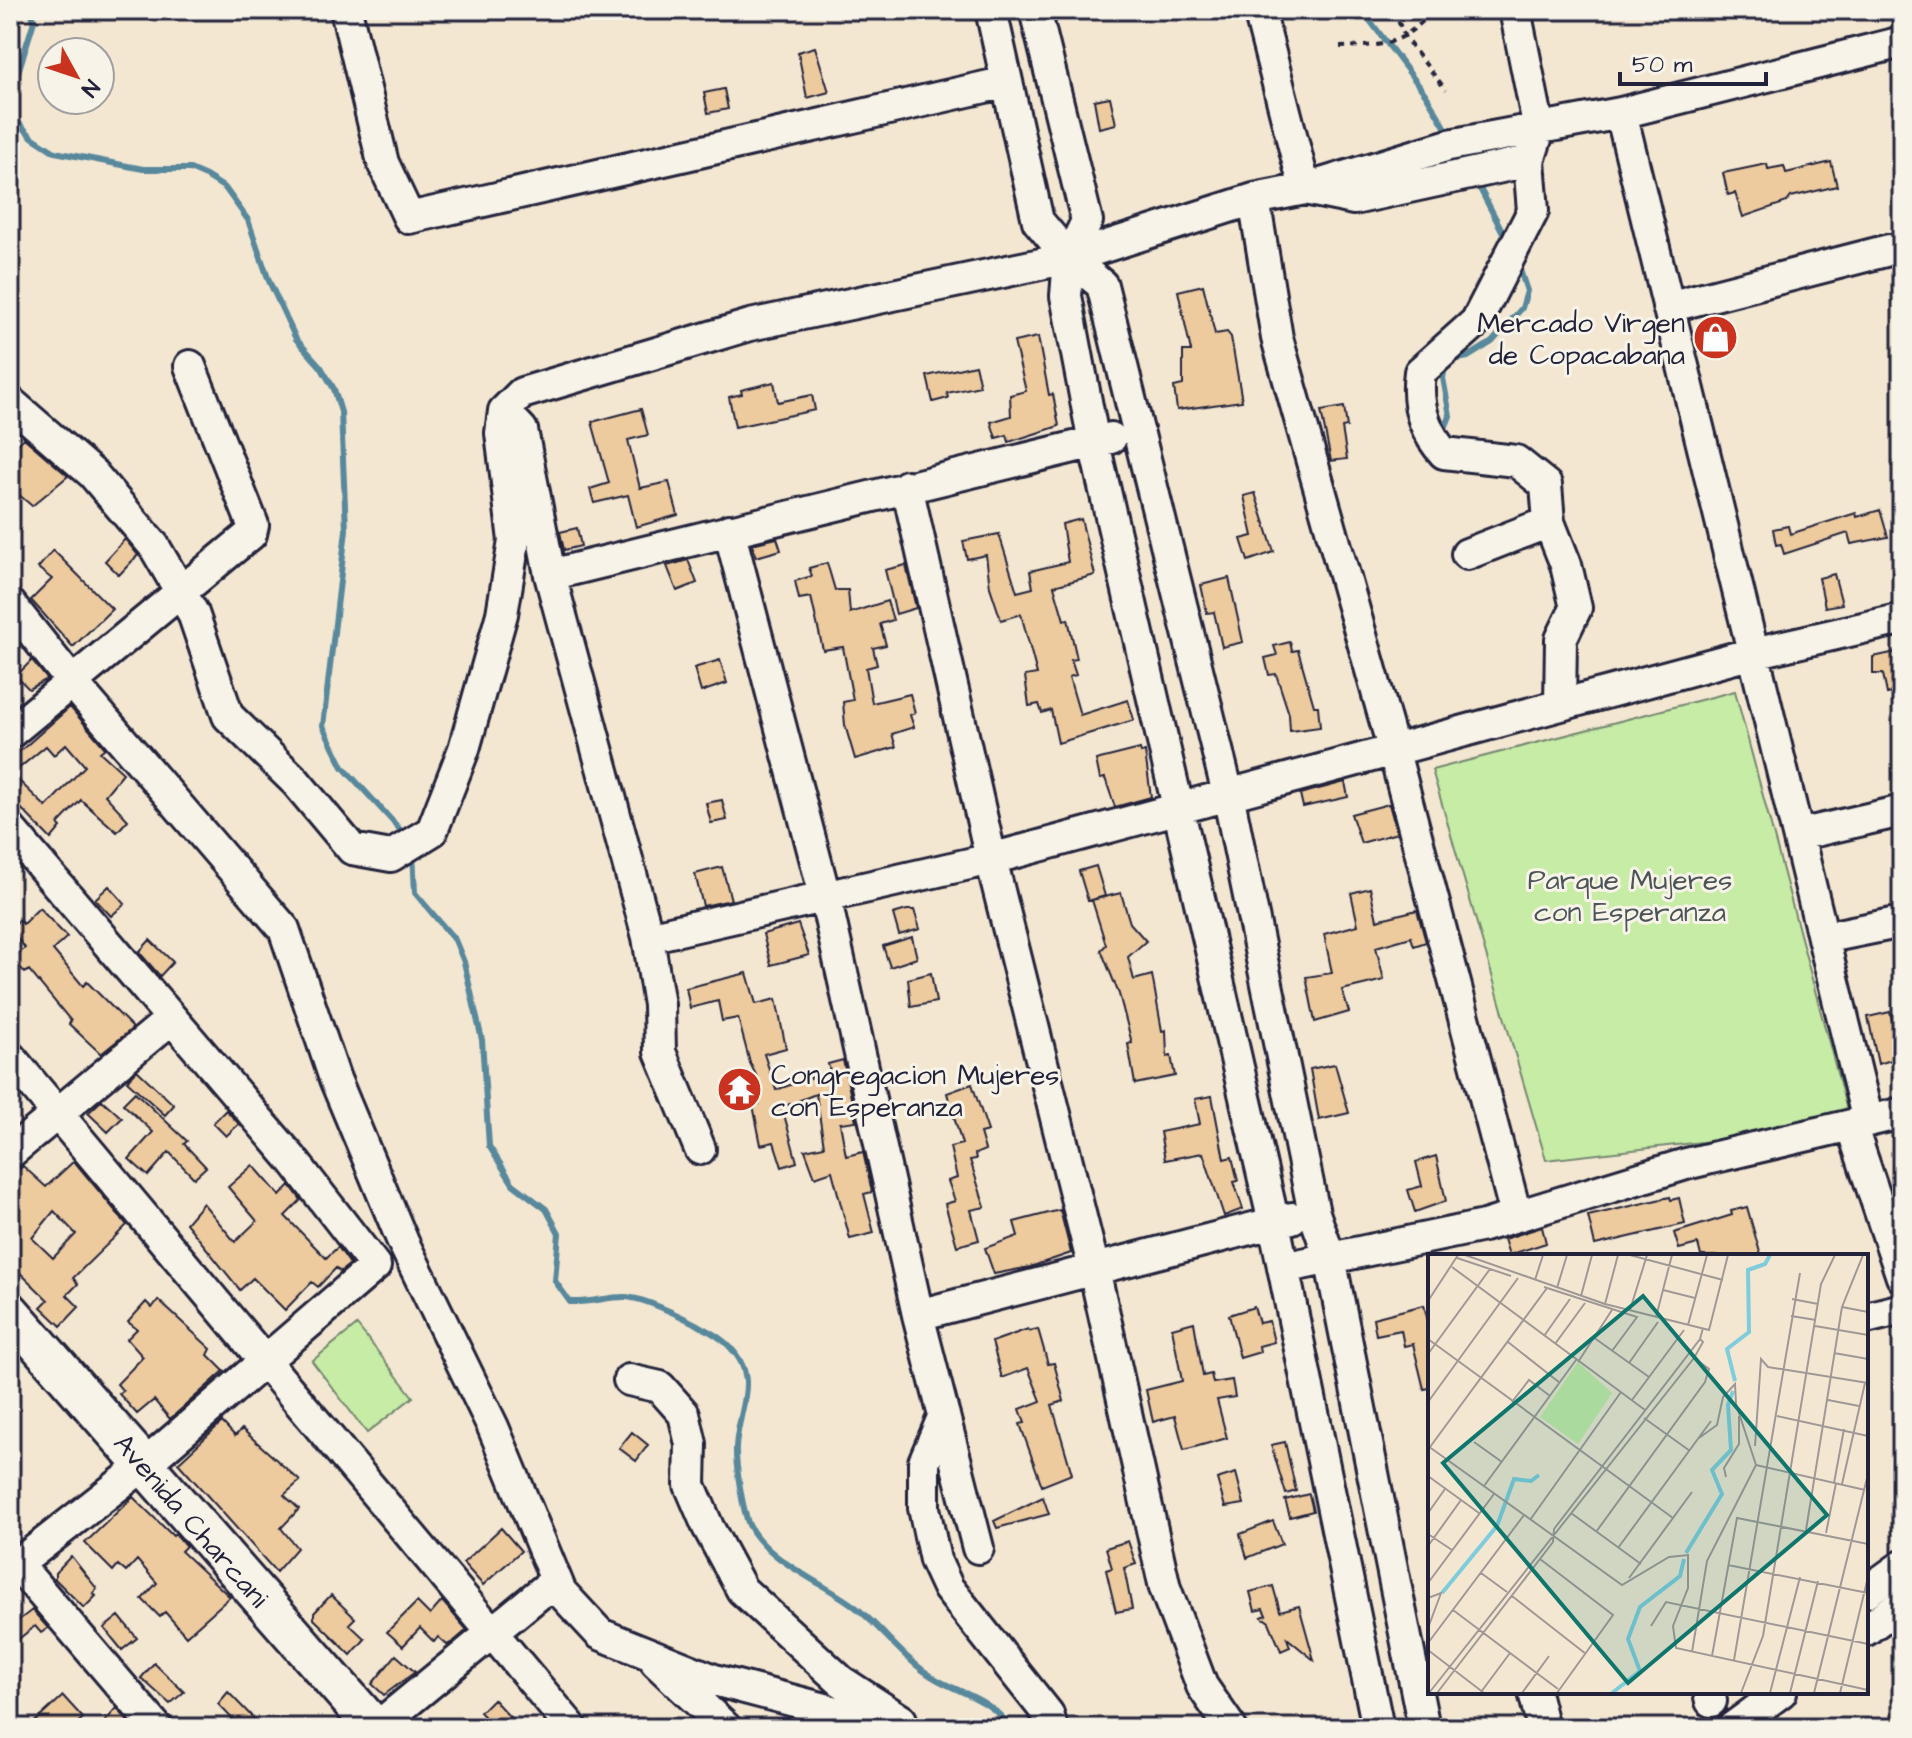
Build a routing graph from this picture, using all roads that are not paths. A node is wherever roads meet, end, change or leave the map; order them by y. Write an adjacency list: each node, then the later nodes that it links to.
1 (346, 10): 7 (street)
2 (991, 10): 7 (street)
3 (1035, 10): 14 (street)
4 (1259, 10): 11 (street)
5 (1515, 10): 9 (street)
6 (1902, 42): 8 (street)
7 (1007, 82): 14 (street)
8 (1621, 113): 9 (street); 15 (street)
9 (1539, 129): 10 (street); 11 (street)
10 (1529, 161): 11 (street); 22 (street)
11 (1305, 189): 12 (street)
12 (1254, 199): 14 (street); 33 (street)
13 (1889, 250): 15 (street)
14 (1069, 258): 18 (street); 19 (street); 20 (street)
15 (1668, 307): 29 (street)
16 (190, 366): 26 (street)
17 (10, 402): 26 (street)
18 (504, 411): 25 (street); 26 (street)
19 (1137, 432): 20 (street); 34 (street)
20 (1094, 443): 21 (street); 35 (street)
21 (907, 486): 23 (street); 39 (street)
22 (1549, 522): 24 (street); 31 (street)
23 (729, 530): 25 (street); 40 (street)
24 (1467, 554)
25 (550, 575): 42 (street)
26 (181, 592): 30 (street)
27 (10, 604): 30 (street)
28 (1902, 619): 29 (street)
29 (1753, 653): 31 (street); 38 (street)
30 (72, 682): 32 (street); 71 (street)
31 (1560, 705): 33 (street)
32 (10, 733)
33 (1393, 748): 34 (street); 52 (street)
34 (1228, 794): 35 (street); 51 (street)
35 (1180, 807): 39 (street); 53 (street)
36 (1902, 811): 38 (street)
37 (10, 829): 44 (street)
38 (1798, 835): 43 (street)
39 (991, 859): 40 (street); 57 (street)
40 (825, 896): 42 (street); 61 (street)
41 (1902, 922): 43 (street)
42 (648, 937): 49 (street)
43 (1823, 938): 48 (street)
44 (171, 1019): 46 (street); 63 (street)
45 (10, 1057): 46 (street)
46 (57, 1113): 50 (street); 63 (street)
47 (1902, 1113): 48 (street)
48 (1860, 1123): 52 (street); 58 (street)
49 (700, 1149)
50 (10, 1153)
51 (1314, 1213): 53 (street); 55 (street)
52 (1516, 1215): 54 (street)
53 (1274, 1223): 56 (street); 57 (street)
54 (1428, 1246): 55 (street)
55 (1330, 1258): 56 (street); 88 (street)
56 (1283, 1268): 87 (street)
57 (1094, 1269): 61 (street); 86 (street)
58 (1902, 1277)
59 (1902, 1309): 62 (street)
60 (10, 1312): 66 (main road, Avenida Charcani)
61 (918, 1315): 65 (street)
62 (1868, 1318)
63 (266, 1361): 66 (street); 74 (street)
64 (629, 1380): 84 (street)
65 (944, 1415): 67 (street); 85 (street)
66 (144, 1465): 69 (street); 80 (main road, Avenida Charcani)
67 (978, 1548)
68 (1902, 1566): 70 (street)
69 (13, 1567): 79 (street)
70 (1868, 1591)
71 (561, 1592): 74 (street); 75 (street)
72 (1899, 1614): 73 (street)
73 (1868, 1629)
74 (493, 1633): 80 (street); 81 (street)
75 (646, 1652): 82 (street); 83 (street)
76 (1534, 1694): 89 (street)
77 (1779, 1694): 78 (street)
78 (1747, 1724)
79 (157, 1728)
80 (376, 1728)
81 (572, 1728)
82 (726, 1728)
83 (898, 1728)
84 (913, 1728)
85 (1052, 1728)
86 (1231, 1728)
87 (1378, 1728)
88 (1424, 1728)
89 (1543, 1728)

